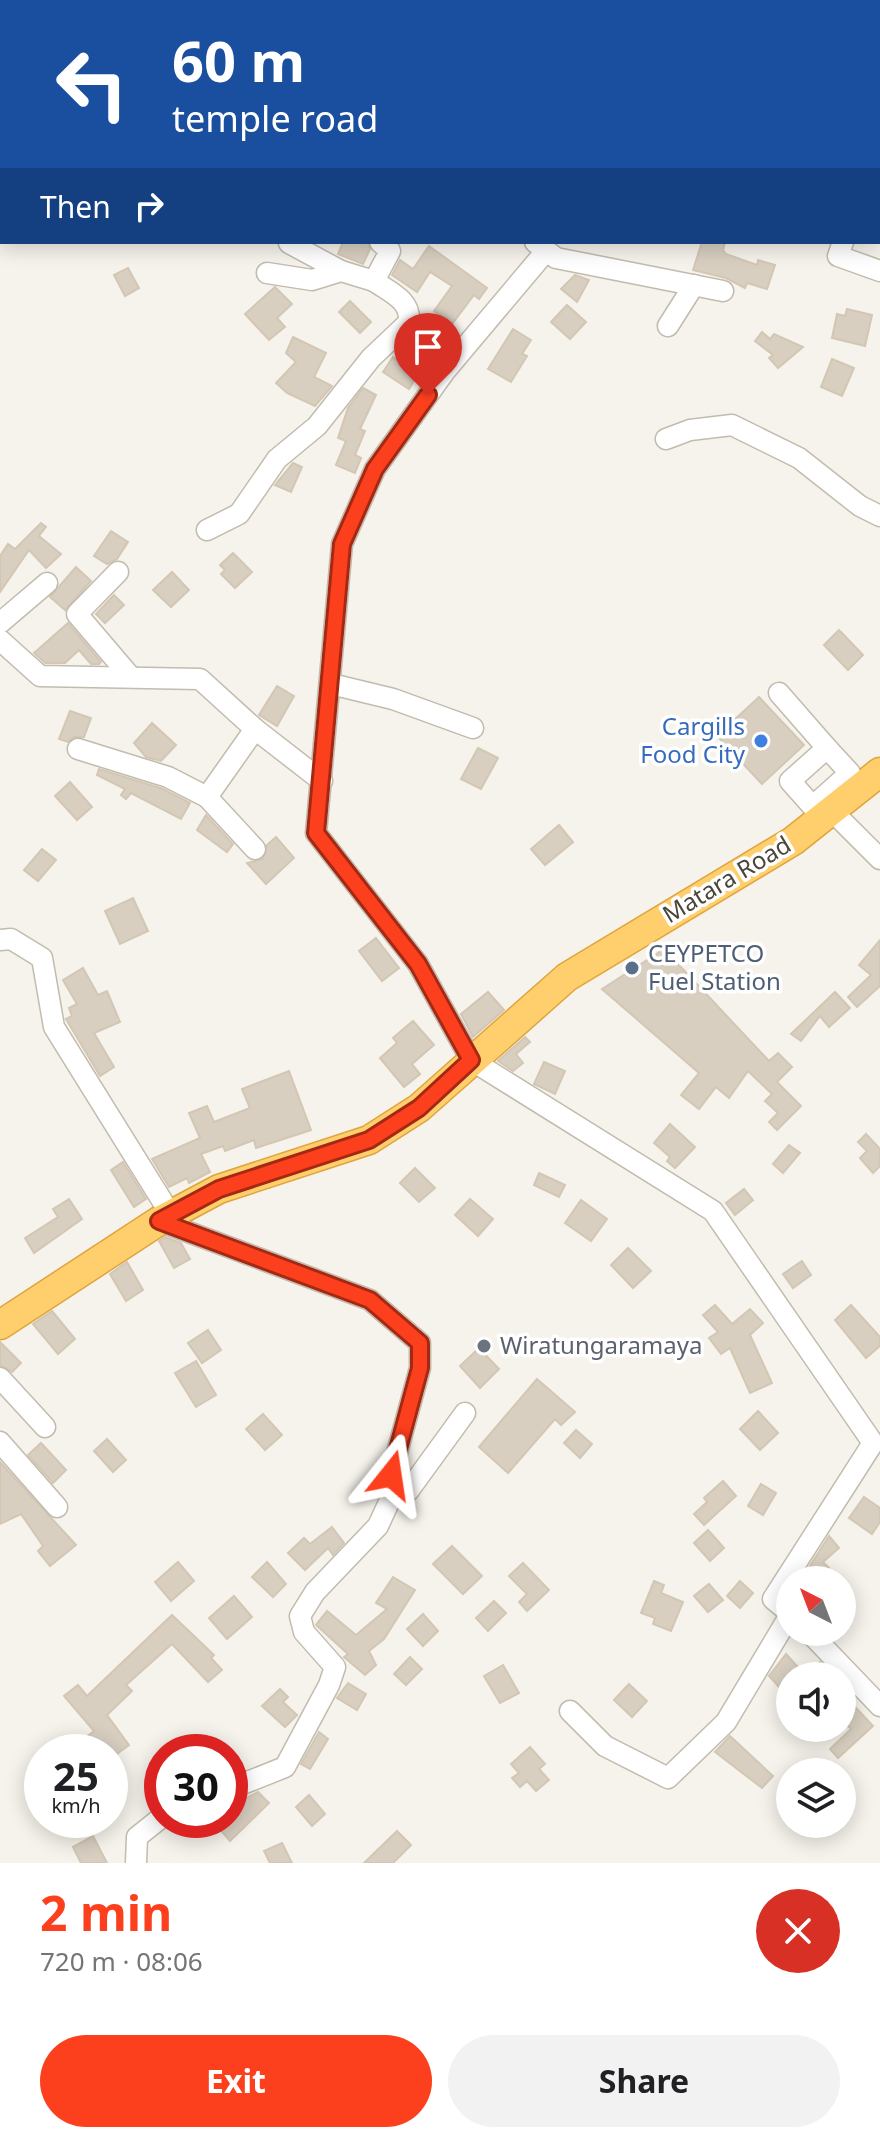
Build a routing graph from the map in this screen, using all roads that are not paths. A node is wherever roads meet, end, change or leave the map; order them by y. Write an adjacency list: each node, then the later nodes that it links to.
1 (291, 244): 5 (street)
2 (382, 244): 8 (street)
3 (842, 244): 6 (street)
4 (540, 247): 9 (street); 20 (street)
5 (341, 271): 7 (street); 8 (street)
6 (880, 271)
7 (267, 273)
8 (374, 281): 14 (street)
9 (694, 285): 10 (street); 11 (street)
10 (723, 291)
11 (668, 326)
12 (666, 439): 13 (street)
13 (880, 516)
14 (207, 530)
15 (118, 572): 19 (street)
16 (47, 583): 17 (street)
17 (0, 623)
18 (0, 640): 19 (street)
19 (129, 675): 23 (street)
20 (331, 684): 22 (street); 27 (street)
21 (779, 693): 24 (street)
22 (473, 728)
23 (255, 729): 27 (street); 28 (street)
24 (827, 748): 29 (street); 29 (street)
25 (78, 749): 28 (street)
26 (880, 772): 29 (highway, Matara Road)
27 (322, 781): 33 (street)
28 (207, 797): 30 (street)
29 (822, 811): 31 (street); 33 (highway, Matara Road)
30 (255, 849)
31 (880, 859)
32 (0, 940): 34 (street)
33 (471, 1060): 34 (highway, Matara Road); 42 (street)
34 (165, 1218): 35 (highway, Matara Road); 40 (street)
35 (0, 1325)
36 (0, 1378): 38 (street)
37 (465, 1413): 40 (street)
38 (45, 1427)
39 (0, 1442): 41 (street)
40 (396, 1487): 47 (street)
41 (57, 1507)
42 (794, 1566)
43 (776, 1638): 46 (street)
44 (822, 1646): 45 (street)
45 (880, 1706)
46 (570, 1711)
47 (248, 1782)
48 (144, 1831): 49 (street)
49 (136, 1863)

